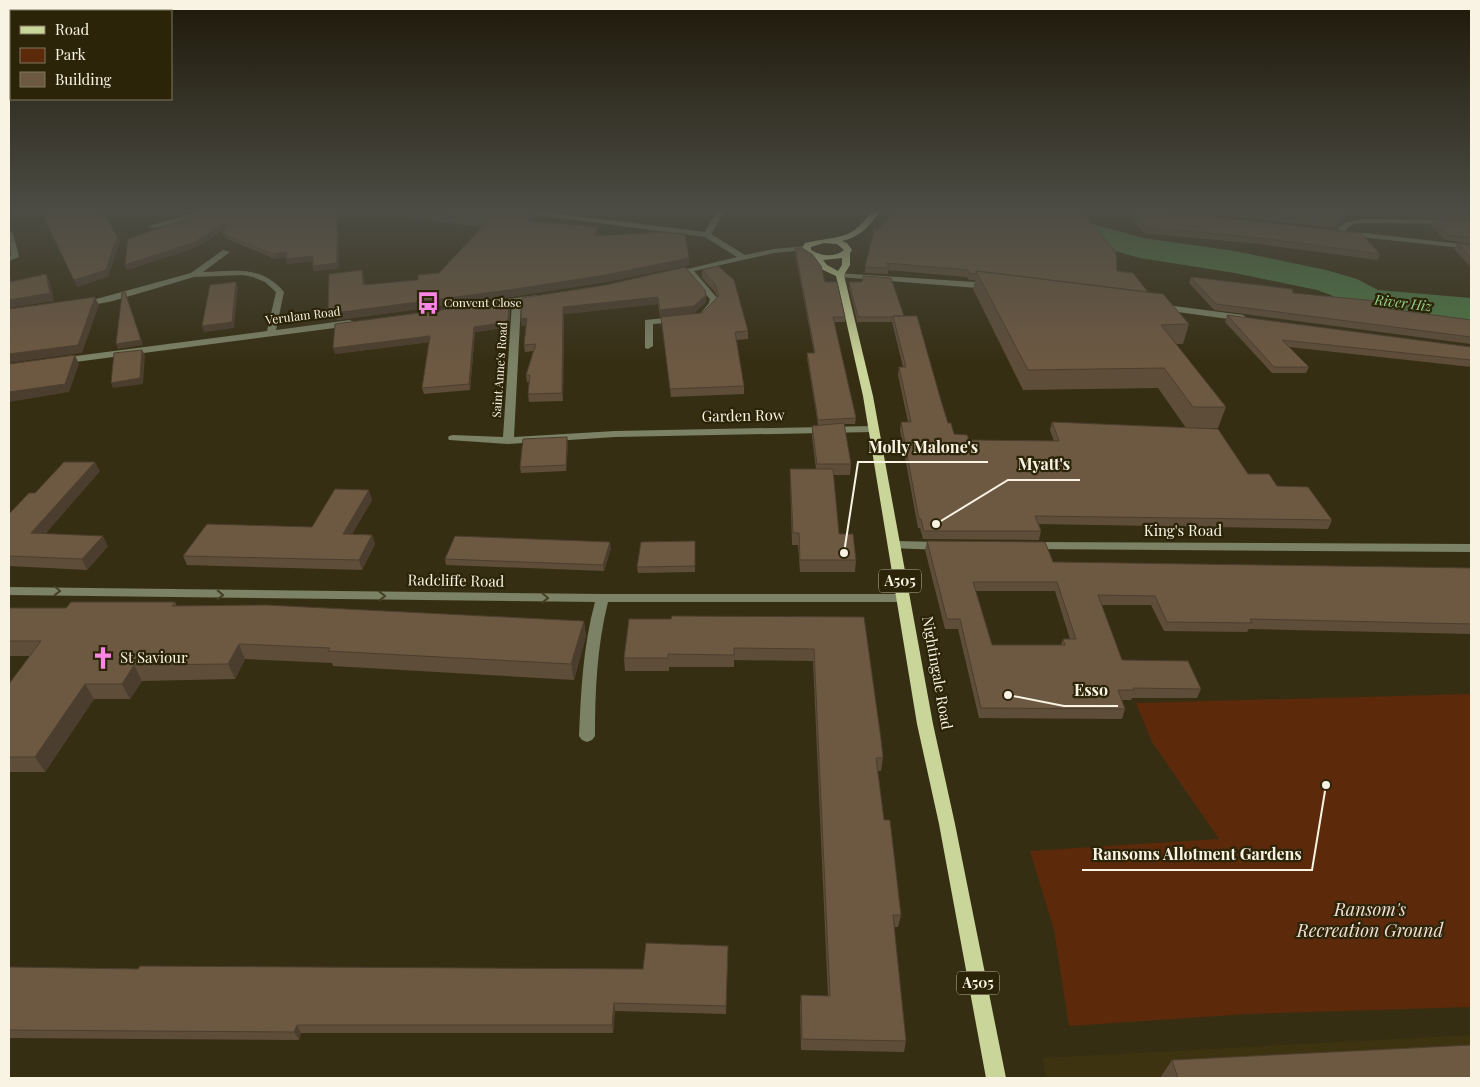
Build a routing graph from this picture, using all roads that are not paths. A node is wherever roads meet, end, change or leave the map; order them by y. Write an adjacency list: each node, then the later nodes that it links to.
1 (214, 261): 6 (street)
2 (731, 261): 5 (street)
3 (819, 261): 7 (main road)
4 (846, 261): 7 (main road, Nightingale Road / A505)
5 (688, 270): 8 (street); 15 (street)
6 (194, 275): 12 (street); 19 (street)
7 (840, 275): 9 (street); 22 (main road, Nightingale Road / A505)
8 (660, 276)
9 (1001, 288)
10 (544, 297): 11 (street)
11 (517, 301): 13 (street); 25 (street, Saint Anne's Road)
12 (70, 305)
13 (488, 305)
14 (1145, 305): 16 (street)
15 (698, 317)
16 (1251, 319)
17 (682, 320): 20 (street)
18 (355, 322): 19 (street, Verulam Road)
19 (271, 333): 21 (street, Verulam Road)
20 (648, 346)
21 (48, 363)
22 (873, 429): 23 (street, Garden Row); 27 (main road, Nightingale Road / A505)
23 (614, 432): 25 (street, Garden Row); 26 (street)
24 (453, 438): 25 (street, Garden Row)
25 (508, 440)
26 (614, 446)
27 (894, 545): 28 (street); 33 (main road, Nightingale Road / A505)
28 (954, 546)
29 (1020, 546): 30 (street, King's Road)
30 (1471, 548)
31 (9, 591): 32 (street, Radcliffe Road, one-way to 32)
32 (603, 598): 33 (street, Radcliffe Road); 34 (street)
33 (903, 598): 35 (main road, Nightingale Road / A505)
34 (587, 736)
35 (996, 1078)

